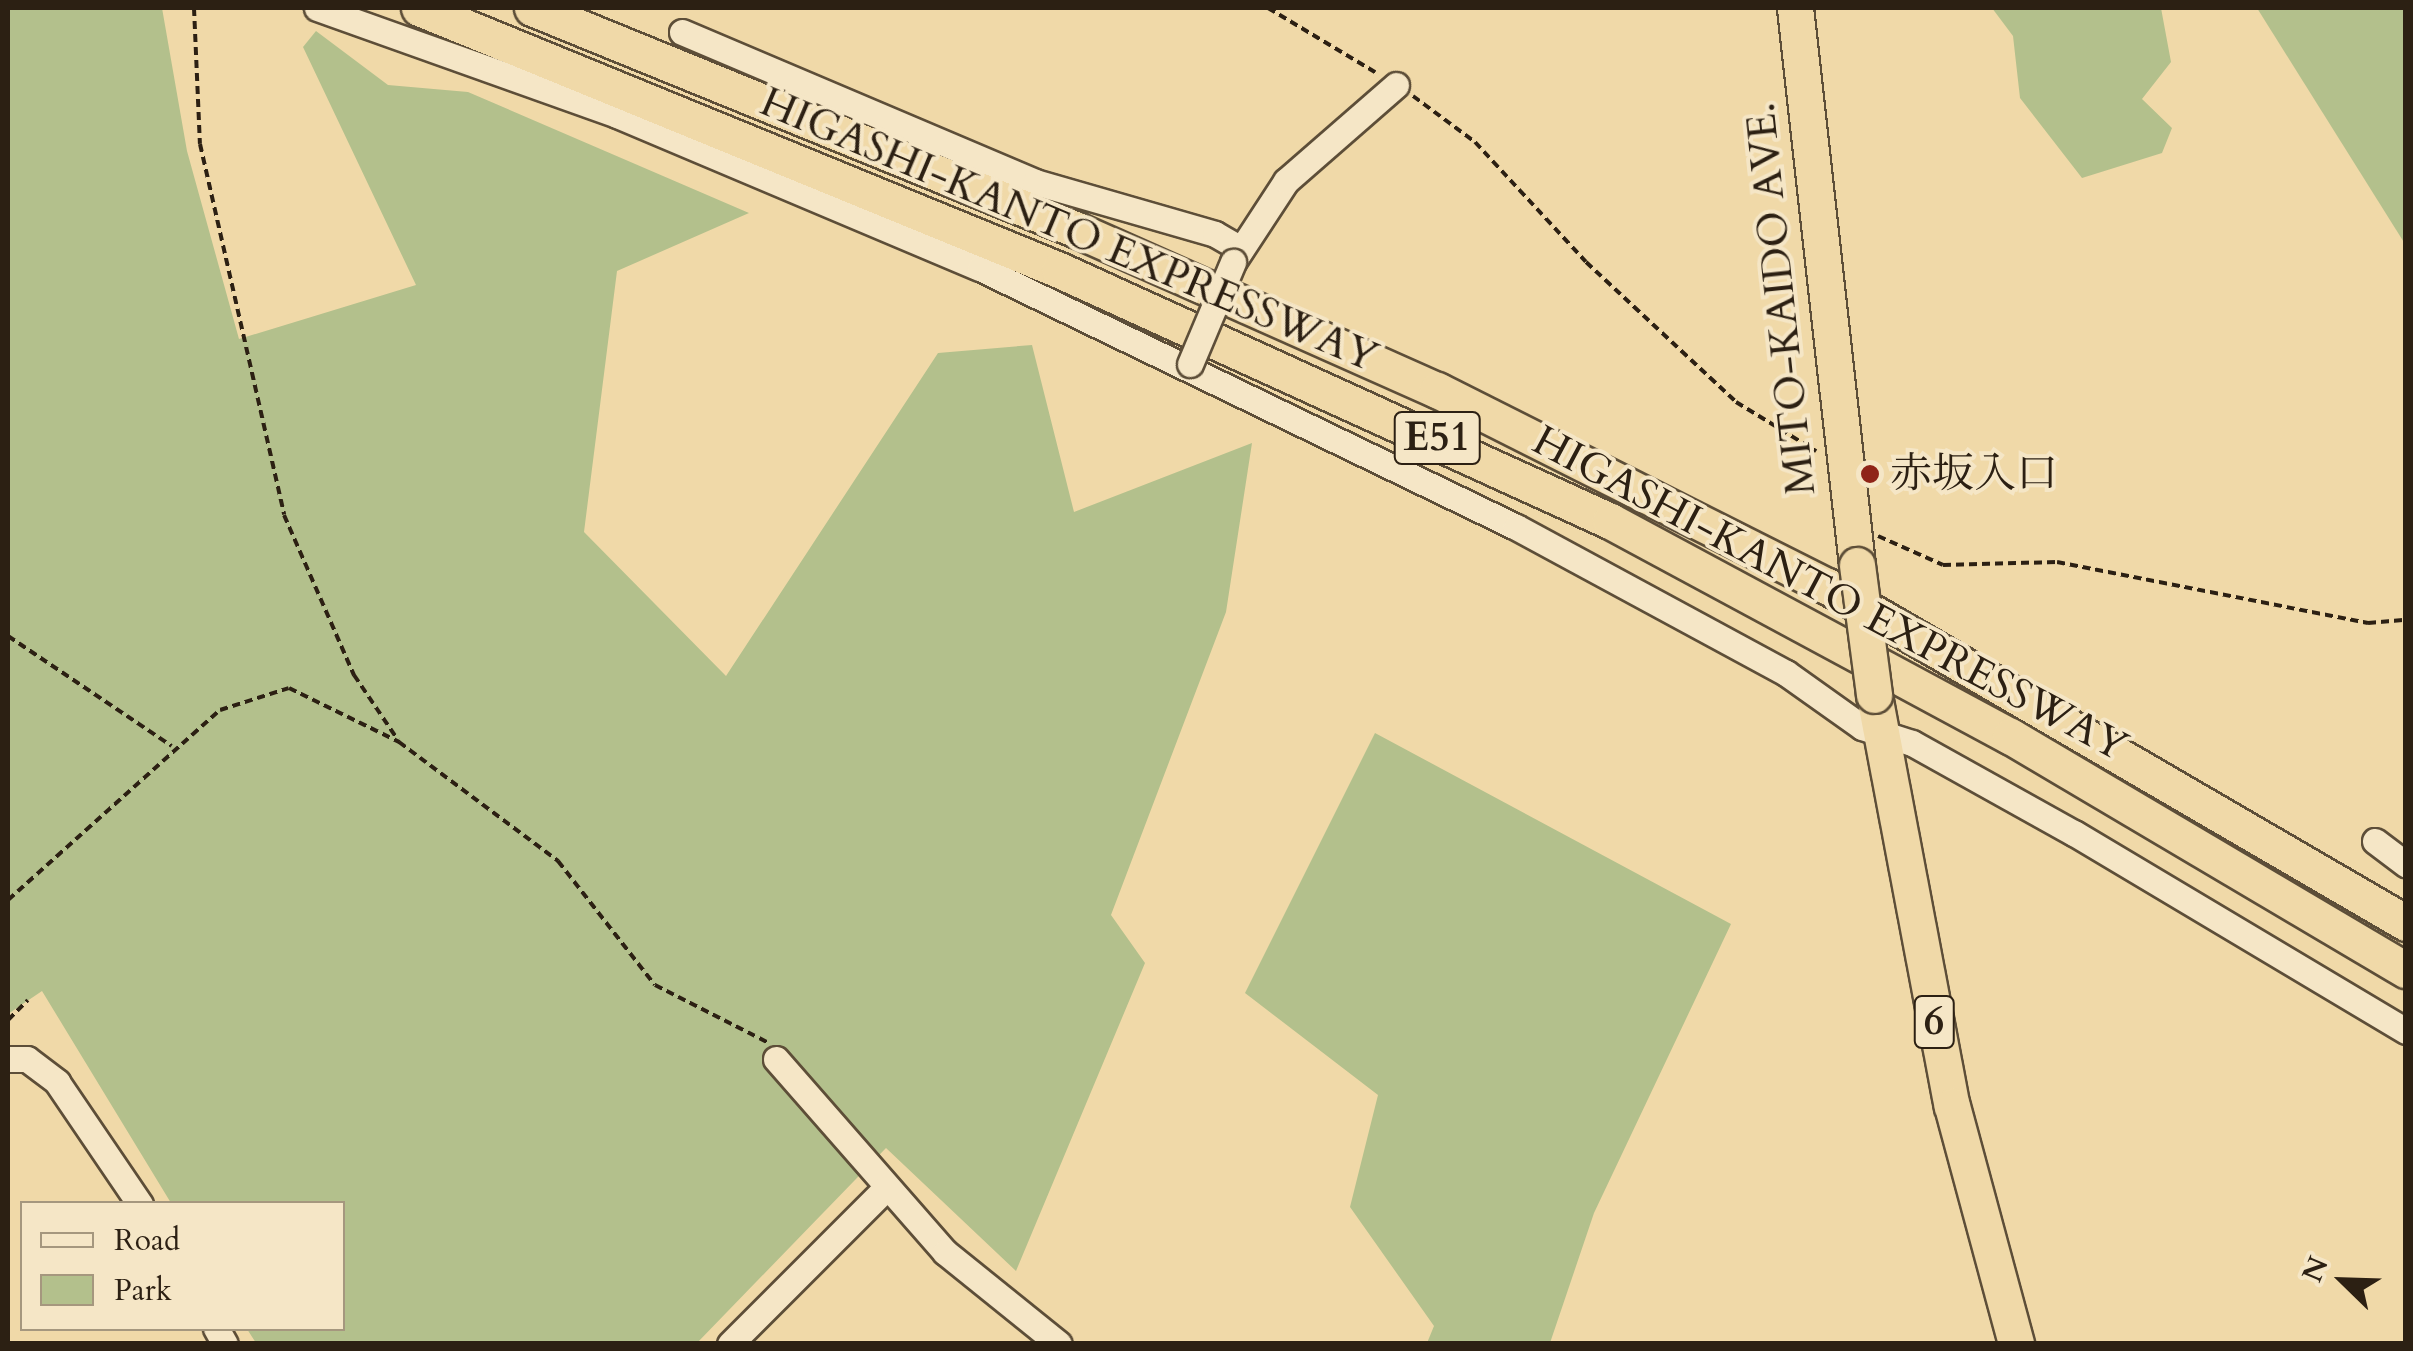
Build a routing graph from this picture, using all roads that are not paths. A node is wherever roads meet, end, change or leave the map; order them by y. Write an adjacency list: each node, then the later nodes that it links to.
1 (318, 8): 8 (street)
2 (419, 8): 13 (highway, HIGASHI-KANTO EXPRESSWAY / E51)
3 (532, 8): 12 (highway, HIGASHI-KANTO EXPRESSWAY / E51)
4 (1794, 8): 9 (highway, MITO-KAIDO AVE. / 6, bridge)
5 (682, 32): 7 (street)
6 (1396, 85): 7 (street)
7 (1237, 255): 8 (street, bridge)
8 (1188, 368): 9 (street)
9 (1879, 733): 14 (street); 21 (highway, MITO-KAIDO AVE. / 6)
10 (2375, 841): 11 (street)
11 (2406, 864)
12 (2406, 923)
13 (2406, 970)
14 (2406, 1031)
15 (8, 1059): 18 (street)
16 (776, 1059): 17 (street)
17 (884, 1190): 19 (street); 20 (street)
18 (138, 1201)
19 (730, 1344)
20 (1059, 1344)
21 (2016, 1344)

